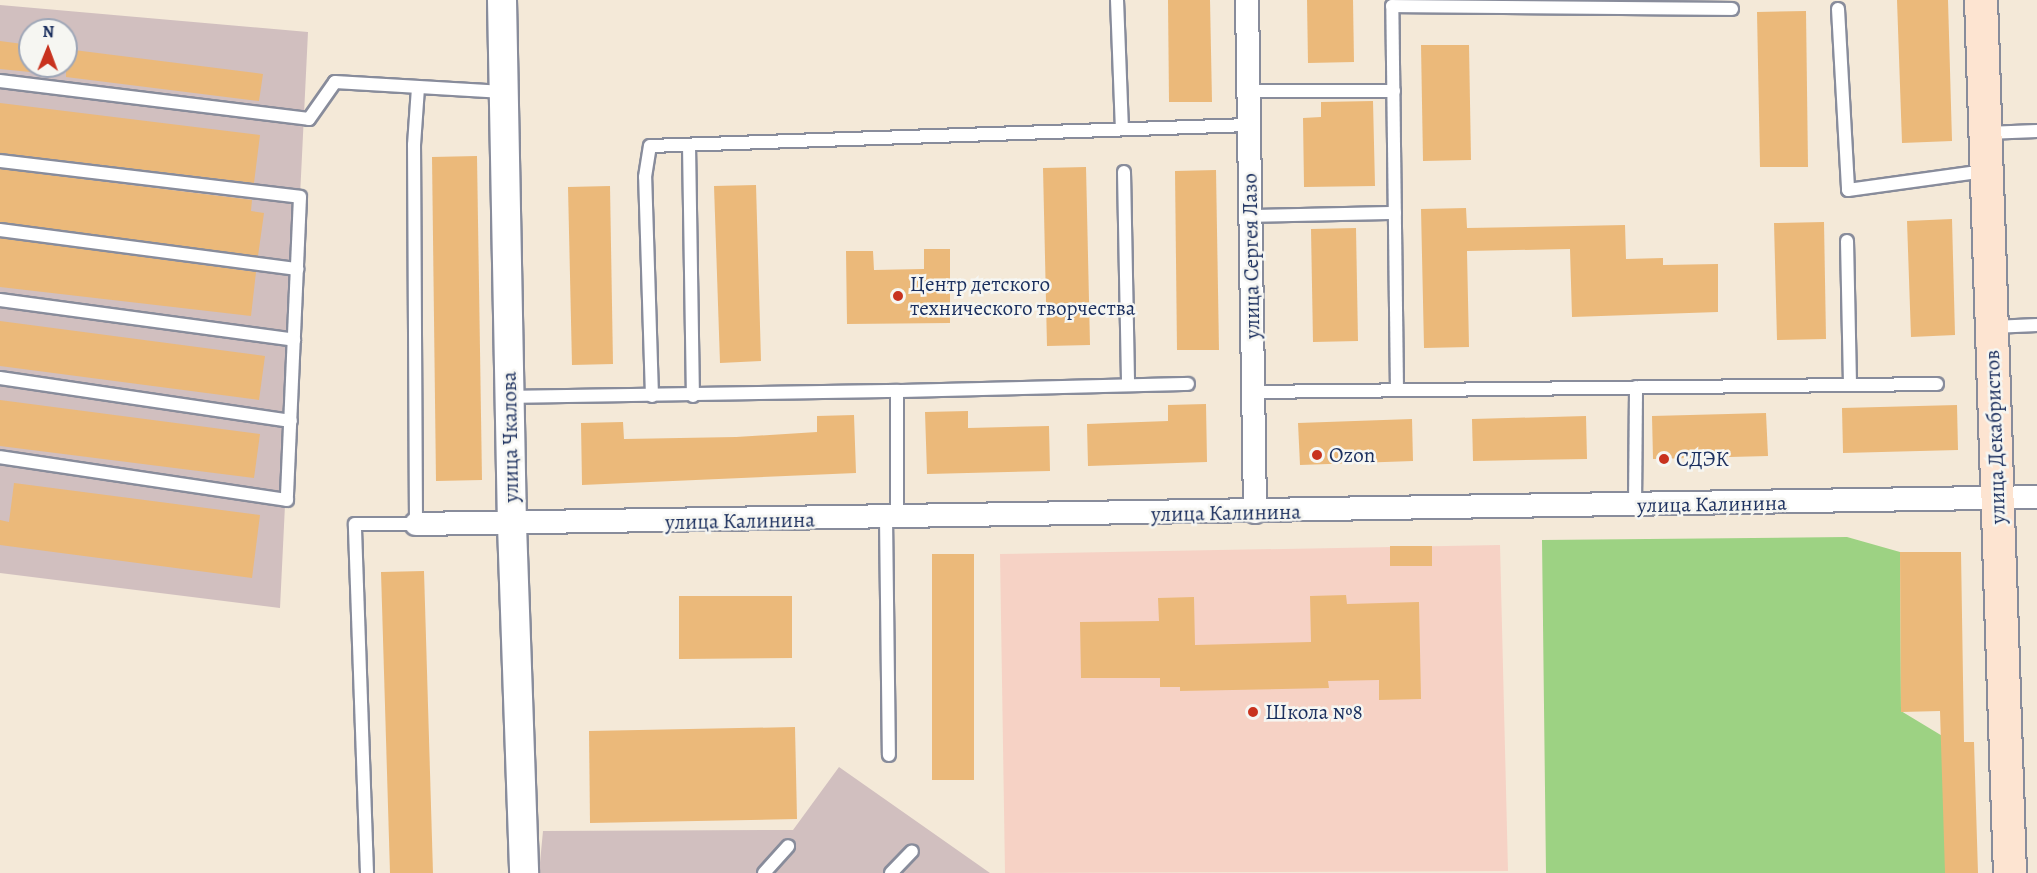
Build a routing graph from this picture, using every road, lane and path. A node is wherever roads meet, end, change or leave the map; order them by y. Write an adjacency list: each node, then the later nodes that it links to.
1 (502, 0): 10 (street, улица Чкалова)
2 (1117, 0): 13 (lane)
3 (1247, 0): 11 (street, улица Сергея Лазо)
4 (1981, 0): 15 (main road, улица Декабристов)
5 (1732, 9): 9 (lane)
6 (1838, 9): 18 (lane)
7 (0, 81): 8 (lane)
8 (418, 88): 10 (lane); 48 (lane)
9 (1394, 91): 11 (lane); 20 (lane)
10 (504, 92): 40 (street, улица Чкалова)
11 (1248, 92): 12 (street, улица Сергея Лазо)
12 (1249, 124): 13 (lane); 21 (street, улица Сергея Лазо)
13 (1122, 129): 16 (lane)
14 (2037, 131): 15 (lane)
15 (1985, 133): 18 (main road, улица Декабристов)
16 (689, 145): 38 (lane); 39 (lane)
17 (0, 161): 24 (lane)
18 (1986, 171): 27 (main road, улица Декабристов)
19 (1124, 172): 30 (lane)
20 (1395, 213): 21 (lane); 35 (lane)
21 (1250, 216): 37 (street, улица Сергея Лазо)
22 (0, 230): 24 (lane)
23 (1847, 241): 33 (lane)
24 (297, 269): 28 (lane)
25 (0, 300): 28 (lane)
26 (2037, 325): 27 (lane)
27 (1992, 327): 43 (main road, улица Декабристов)
28 (294, 340): 41 (lane)
29 (0, 378): 41 (lane)
30 (1128, 384): 31 (lane); 36 (lane)
31 (1188, 384)
32 (1936, 384): 33 (lane)
33 (1850, 385): 34 (lane)
34 (1636, 387): 35 (lane); 45 (lane)
35 (1396, 390): 37 (lane)
36 (897, 391): 39 (lane); 47 (lane)
37 (1253, 392): 46 (street, улица Сергея Лазо)
38 (652, 396): 39 (lane); 40 (lane)
39 (693, 396)
40 (509, 397): 49 (street, улица Чкалова)
41 (291, 421): 42 (lane)
42 (0, 457)
43 (1997, 496): 44 (street, улица Калинина); 45 (street, улица Калинина); 57 (main road, улица Декабристов)
44 (2037, 497)
45 (1635, 506): 46 (street, улица Калинина)
46 (1255, 512): 47 (street, улица Калинина)
47 (891, 518): 49 (street, улица Калинина); 50 (lane)
48 (416, 524): 49 (street, улица Калинина); 53 (lane)
49 (512, 525): 54 (street, улица Чкалова)
50 (889, 755)
51 (788, 846): 55 (lane)
52 (912, 851): 56 (lane)
53 (367, 873)
54 (524, 873)
55 (764, 873)
56 (891, 873)
57 (2010, 873)

